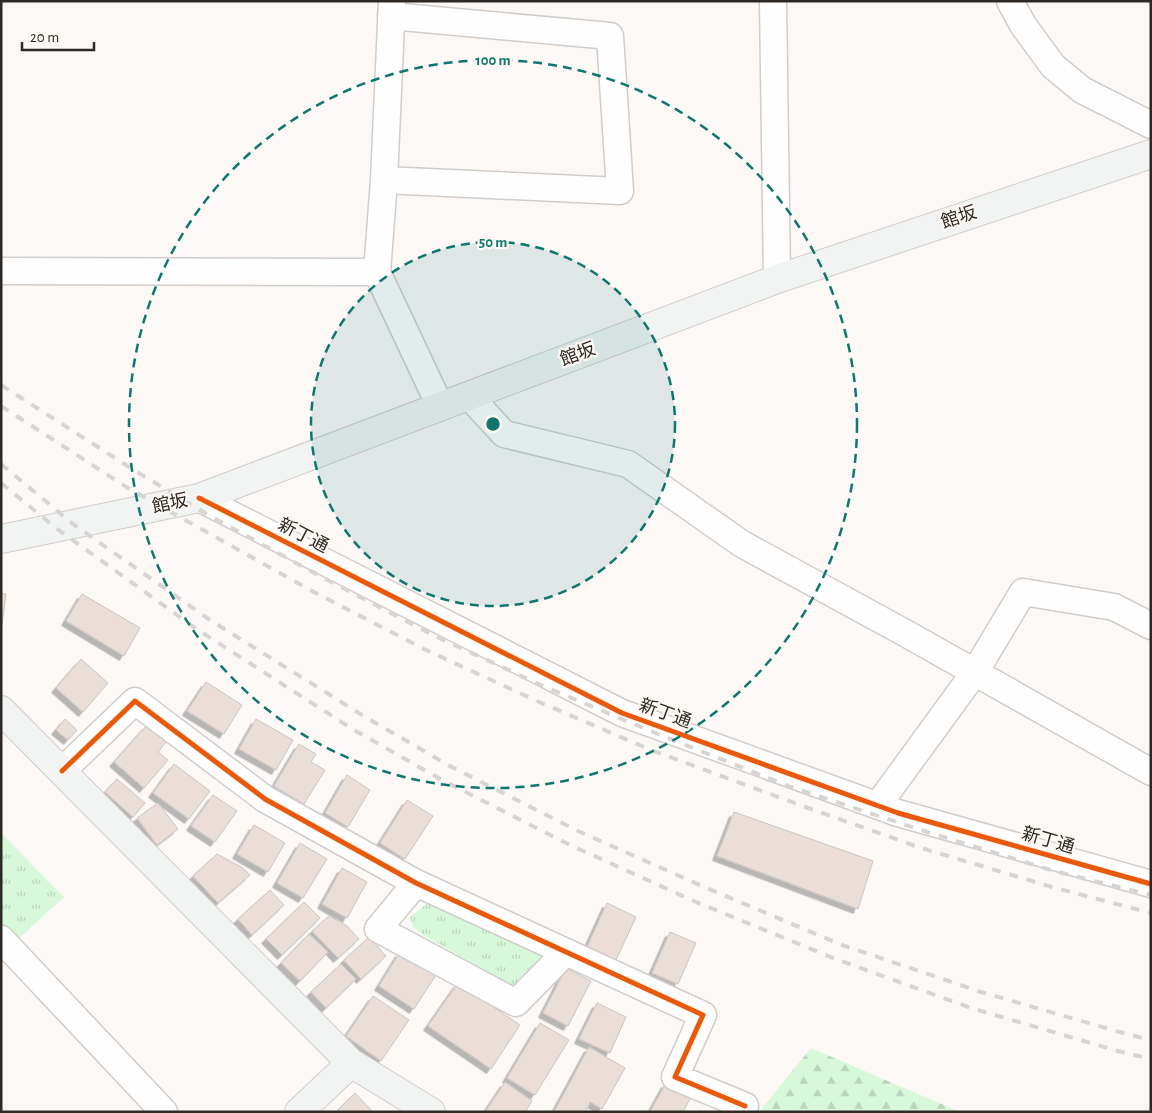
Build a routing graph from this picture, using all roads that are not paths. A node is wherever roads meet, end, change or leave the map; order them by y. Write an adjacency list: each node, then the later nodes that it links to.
1 (773, 1): 9 (street)
2 (1010, 1): 4 (street)
3 (392, 8): 6 (street); 6 (street)
4 (1151, 125)
5 (1151, 154): 9 (main road, 館坂)
6 (384, 180): 8 (street)
7 (1, 271): 8 (street)
8 (377, 272): 11 (street)
9 (777, 279): 10 (main road, 館坂)
10 (469, 396): 11 (main road, 館坂); 15 (street)
11 (440, 406): 12 (main road, 館坂)
12 (199, 498): 13 (main road, 館坂); 19 (street, 新丁通)
13 (1, 539)
14 (1151, 626): 15 (street)
15 (975, 672): 18 (street); 19 (street)
16 (1, 710): 17 (main road)
17 (62, 771): 20 (street); 24 (main road)
18 (1151, 772)
19 (878, 805): 21 (street, 新丁通)
20 (416, 883): 23 (street); 23 (street)
21 (1151, 884)
22 (1, 939): 26 (street)
23 (566, 952): 25 (street)
24 (351, 1063): 27 (main road); 28 (main road)
25 (745, 1106)
26 (164, 1112)
27 (299, 1112)
28 (431, 1112)

